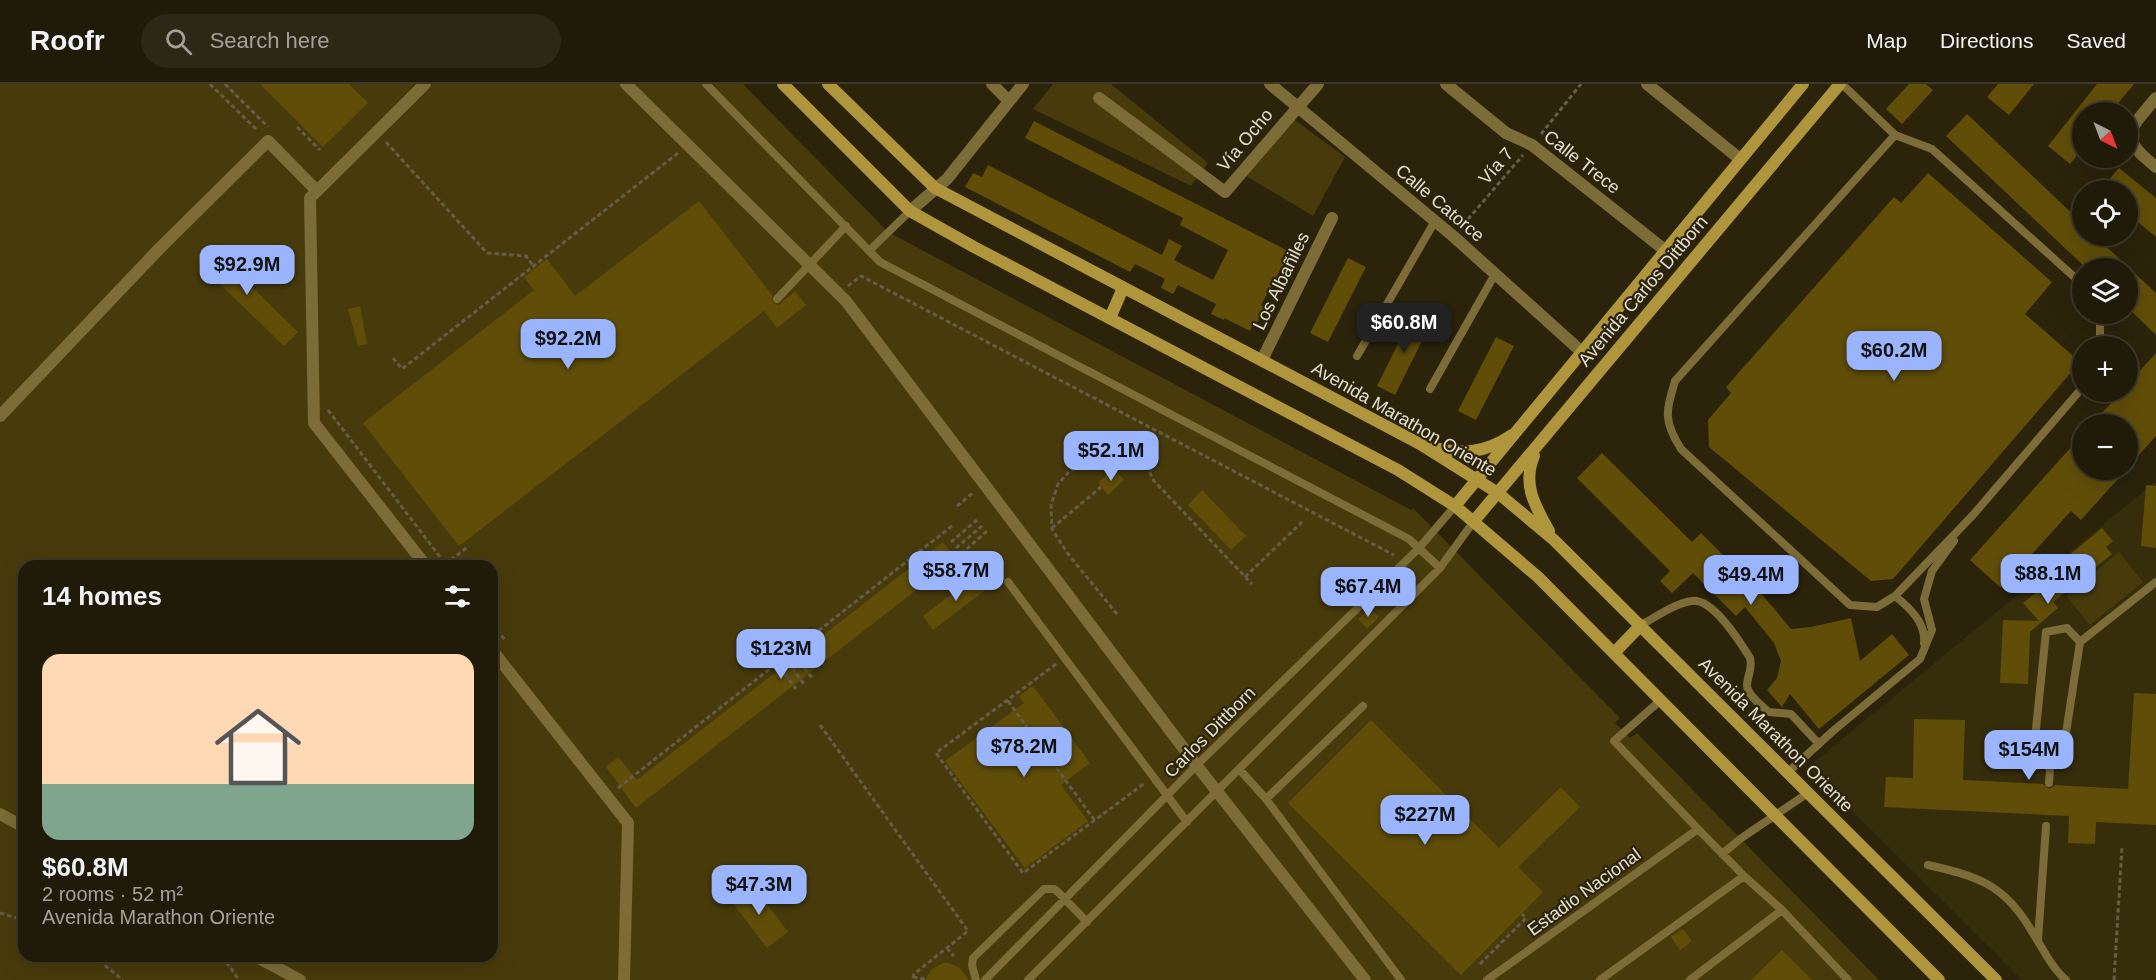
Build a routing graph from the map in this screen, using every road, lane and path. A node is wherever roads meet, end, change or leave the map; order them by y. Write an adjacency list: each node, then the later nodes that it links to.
1 (210, 84): 23 (path)
2 (425, 84): 21 (street)
3 (626, 84): 38 (street)
4 (706, 84): 34 (lane)
5 (783, 84): 31 (main road)
6 (828, 84): 29 (main road, Avenida Marathon Oriente)
7 (992, 84): 18 (street)
8 (1023, 84): 18 (street)
9 (1270, 84): 19 (street, Calle Catorce)
10 (1318, 84): 19 (street, Vía Ocho)
11 (1446, 84): 24 (street, Calle Trece)
12 (1581, 84): 24 (path, Vía 7)
13 (1647, 84): 27 (street)
14 (1803, 84): 27 (main road, Avenida Carlos Dittborn)
15 (1841, 84): 22 (lane); 56 (main road, Avenida Carlos Dittborn)
16 (1099, 98): 19 (street, Vía Ocho)
17 (2156, 98): 28 (street)
18 (1009, 101): 29 (street)
19 (1297, 106): 33 (street, Calle Catorce)
20 (297, 127): 25 (path)
21 (378, 132): 30 (street); 39 (path)
22 (1895, 135): 41 (lane); 86 (lane)
23 (268, 141): 30 (street); 53 (street)
24 (1532, 145): 35 (path, Vía 7); 36 (street, Calle Trece)
25 (320, 150)
26 (675, 155): 39 (path)
27 (1740, 159): 36 (main road, Avenida Carlos Dittborn)
28 (2156, 167)
29 (935, 188): 31 (street); 43 (main road, Avenida Marathon Oriente)
30 (317, 191): 78 (street)
31 (910, 211): 37 (lane); 45 (main road)
32 (1332, 218): 49 (street, Los Albañiles)
33 (1435, 221): 35 (street, Calle Catorce); 47 (lane)
34 (846, 226): 37 (lane); 38 (lane)
35 (1453, 236): 40 (street, Calle Catorce)
36 (1666, 250): 46 (main road, Avenida Carlos Dittborn)
37 (868, 251): 75 (lane)
38 (810, 266): 44 (lane); 105 (street)
39 (534, 267): 48 (path)
40 (1495, 274): 46 (street, Calle Catorce); 50 (lane)
41 (2072, 275)
42 (848, 286): 77 (path)
43 (1123, 288): 45 (main road); 49 (main road, Avenida Marathon Oriente)
44 (777, 299)
45 (1110, 318): 62 (main road)
46 (1583, 353): 54 (main road, Avenida Carlos Dittborn)
47 (1357, 356)
48 (393, 358)
49 (1262, 360): 55 (main road, Avenida Marathon Oriente)
50 (1430, 389)
51 (328, 400): 79 (path)
52 (2072, 400): 63 (lane)
53 (0, 416)
54 (1522, 427): 55 (main road); 57 (main road, Avenida Carlos Dittborn)
55 (1420, 444): 57 (main road, Avenida Marathon Oriente)
56 (1540, 444): 59 (main road, Avenida Carlos Dittborn); 71 (main road)
57 (1478, 480): 59 (main road, Avenida Marathon Oriente); 62 (main road, Avenida Carlos Dittborn)
58 (1101, 487): 69 (path)
59 (1498, 493): 66 (main road, Avenida Carlos Dittborn); 71 (main road, Avenida Marathon Oriente)
60 (977, 496): 61 (path)
61 (957, 506)
62 (1455, 506): 66 (main road); 75 (lane, Carlos Dittborn)
63 (1972, 515): 86 (lane); 93 (lane)
64 (977, 520): 72 (path)
65 (1304, 520): 82 (path)
66 (1474, 521): 81 (lane); 90 (main road)
67 (952, 526): 111 (path)
68 (982, 526): 74 (path)
69 (1052, 529): 82 (path); 87 (path)
70 (987, 531): 76 (path)
71 (1554, 540): 88 (main road, Avenida Marathon Oriente)
72 (951, 542)
73 (469, 546): 80 (path)
74 (956, 548)
75 (1419, 548): 81 (lane); 105 (lane, Carlos Dittborn)
76 (961, 554)
77 (1395, 556)
78 (421, 560)
79 (442, 560)
80 (451, 560)
81 (1440, 568): 107 (lane)
82 (1245, 577): 85 (path)
83 (1008, 582): 91 (lane)
84 (2156, 582): 89 (lane)
85 (1252, 584)
86 (1895, 596): 93 (lane)
87 (1117, 614)
88 (1641, 625): 90 (main road); 104 (lane); 108 (main road, Avenida Marathon Oriente)
89 (2080, 642): 106 (lane); 106 (lane)
90 (1614, 653): 101 (main road)
91 (1065, 657): 100 (path); 109 (lane)
92 (498, 658): 145 (street)
93 (1920, 660): 104 (lane)
94 (800, 662): 97 (path)
95 (792, 668): 98 (path)
96 (785, 674): 99 (path)
97 (812, 678)
98 (804, 684)
99 (796, 689)
100 (1008, 700): 118 (path); 118 (path)
101 (1661, 700): 117 (main road); 122 (lane)
102 (1363, 706): 115 (lane)
103 (820, 726): 134 (path)
104 (1819, 744): 108 (lane)
105 (1197, 766): 112 (street); 114 (lane, Carlos Dittborn)
106 (2050, 769): 110 (lane)
107 (1240, 770): 112 (lane); 115 (lane)
108 (1787, 772): 113 (main road, Avenida Marathon Oriente)
109 (1154, 776): 114 (lane); 118 (path)
110 (2049, 783)
111 (618, 788)
112 (1217, 792): 119 (lane); 149 (street)
113 (1808, 793): 117 (lane); 156 (main road, Avenida Marathon Oriente)
114 (1168, 795): 119 (lane); 127 (lane, Carlos Dittborn)
115 (1266, 799): 150 (lane)
116 (0, 814): 120 (street)
117 (1776, 815): 124 (lane); 155 (main road)
118 (1095, 821)
119 (1187, 822): 132 (lane)
120 (18, 824)
121 (2046, 826): 133 (lane)
122 (1698, 829): 124 (lane); 151 (lane, Estadio Nacional)
123 (2122, 847): 158 (path)
124 (1722, 854): 126 (lane)
125 (1928, 866): 133 (lane)
126 (1744, 876): 128 (lane); 152 (lane)
127 (1065, 899): 132 (lane); 146 (lane); 147 (lane, Carlos Dittborn)
128 (1782, 910): 153 (lane); 154 (lane)
129 (0, 913): 131 (path)
130 (1522, 914): 139 (path)
131 (18, 918)
132 (1087, 922): 148 (lane)
133 (2037, 941): 157 (lane)
134 (947, 948): 135 (path); 140 (path)
135 (954, 956)
136 (100, 962): 142 (path)
137 (226, 962): 143 (path)
138 (266, 962): 144 (street)
139 (1480, 964)
140 (913, 979): 141 (path)
141 (925, 979)
142 (123, 980)
143 (239, 980)
144 (300, 980)
145 (624, 980)
146 (976, 980)
147 (985, 980)
148 (1028, 980)
149 (1365, 980)
150 (1401, 980)
151 (1487, 980)
152 (1600, 980)
153 (1690, 980)
154 (1848, 980)
155 (1939, 980)
156 (1996, 980)
157 (2066, 980)
158 (2114, 980)

